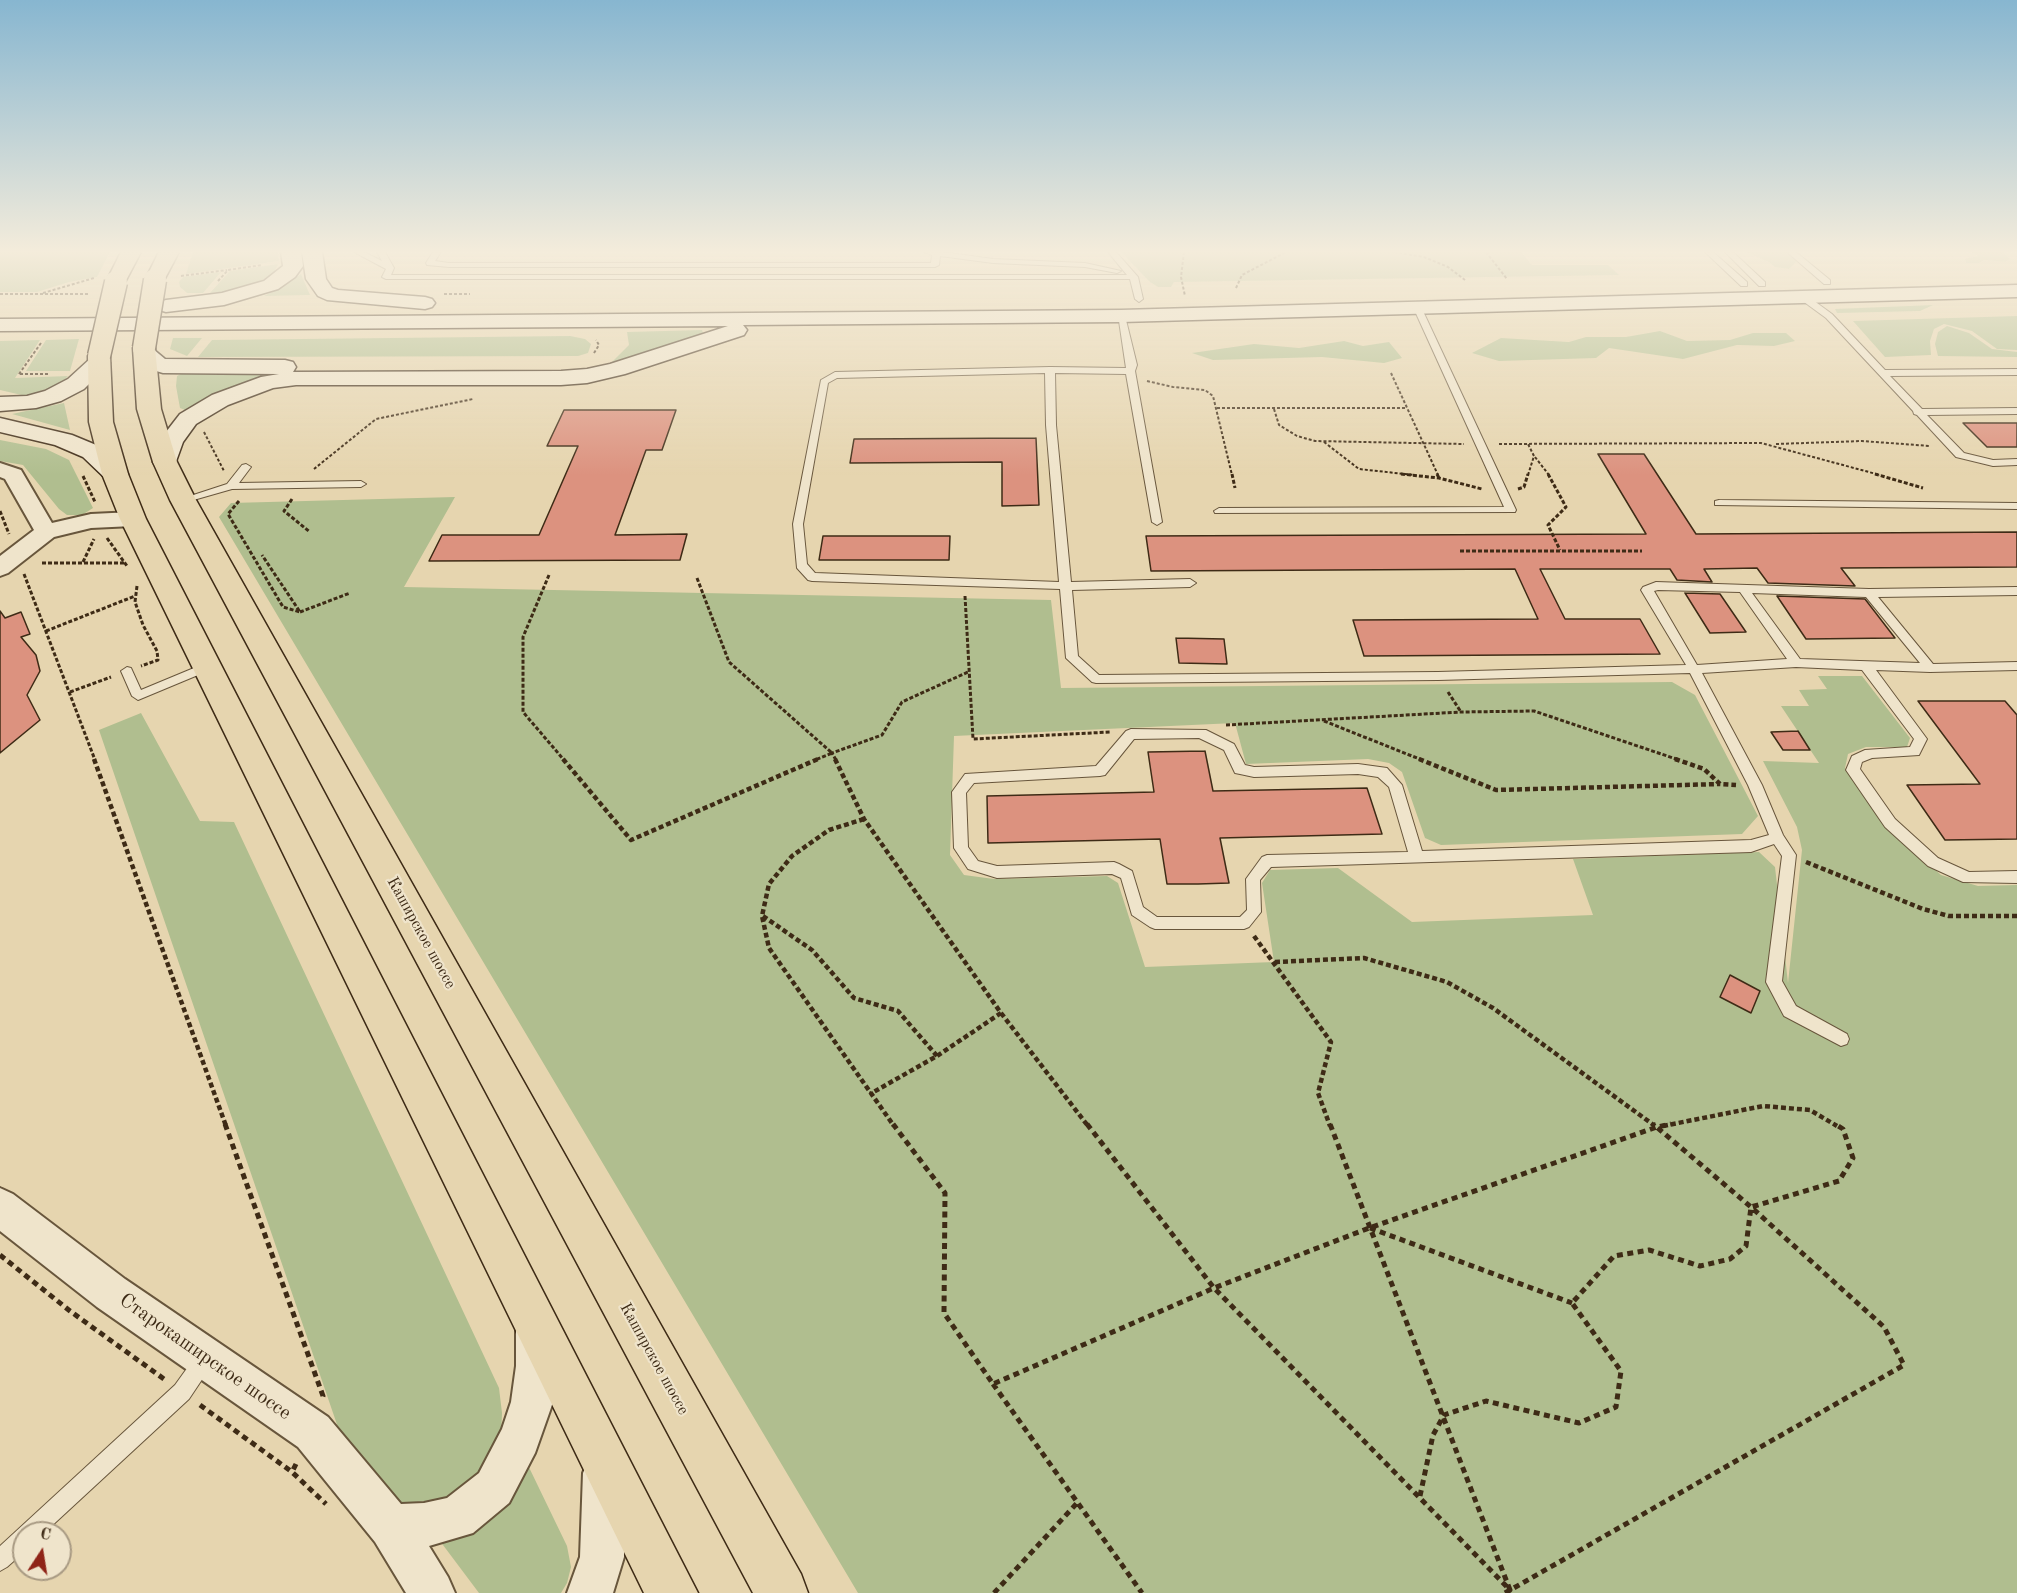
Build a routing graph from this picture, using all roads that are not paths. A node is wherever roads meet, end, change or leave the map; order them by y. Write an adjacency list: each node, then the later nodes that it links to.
1 (103, 326): 9 (main road, bridge)
2 (148, 326): 8 (main road, Каширское шоссе, bridge)
3 (566, 326): 8 (main road)
4 (751, 326): 18 (main road)
5 (1123, 326): 13 (lane)
6 (1426, 326): 28 (lane)
7 (1838, 326): 12 (lane)
8 (144, 351): 18 (main road, Каширское шоссе)
9 (99, 360): 14 (main road); 22 (main road)
10 (1050, 370): 13 (lane); 34 (lane); 34 (lane)
11 (2016, 373): 12 (lane)
12 (1881, 374): 16 (lane)
13 (1131, 376): 29 (lane)
14 (0, 404)
15 (2017, 411): 16 (lane)
16 (1917, 412): 19 (lane)
17 (0, 425): 22 (main road)
18 (165, 462): 25 (main road, Каширское шоссе)
19 (2017, 462)
20 (246, 467): 24 (lane)
21 (0, 469): 31 (street)
22 (115, 474): 30 (main road)
23 (361, 484): 24 (lane)
24 (231, 486): 25 (lane)
25 (183, 500): 60 (main road, Каширское шоссе)
26 (1719, 503): 27 (lane)
27 (2017, 506)
28 (1219, 511)
29 (1157, 522)
30 (119, 527): 31 (street); 41 (main road)
31 (46, 532): 32 (street)
32 (12, 562)
33 (1190, 583): 34 (lane)
34 (1066, 586): 43 (lane)
35 (1743, 589): 37 (lane); 38 (lane); 43 (lane)
36 (2017, 591): 37 (lane)
37 (1869, 593): 42 (lane)
38 (1796, 663): 39 (lane); 43 (lane)
39 (1865, 665): 42 (lane); 47 (lane)
40 (2017, 666): 42 (lane)
41 (206, 667): 44 (lane); 50 (main road)
42 (1930, 668)
43 (1694, 669): 45 (lane)
44 (127, 671)
45 (1777, 838): 46 (lane); 48 (lane)
46 (1417, 857): 46 (lane)
47 (2017, 877)
48 (1841, 1039)
49 (0, 1207): 51 (street, Старокаширское шоссе)
50 (536, 1321): 52 (main road); 54 (street)
51 (206, 1358): 53 (lane); 54 (street, Старокаширское шоссе)
52 (604, 1456): 58 (street); 59 (main road)
53 (42, 1521)
54 (391, 1526): 57 (street, Старокаширское шоссе)
55 (12, 1549): 56 (lane)
56 (0, 1560)
57 (432, 1593)
58 (590, 1593)
59 (672, 1593)
60 (782, 1593)

